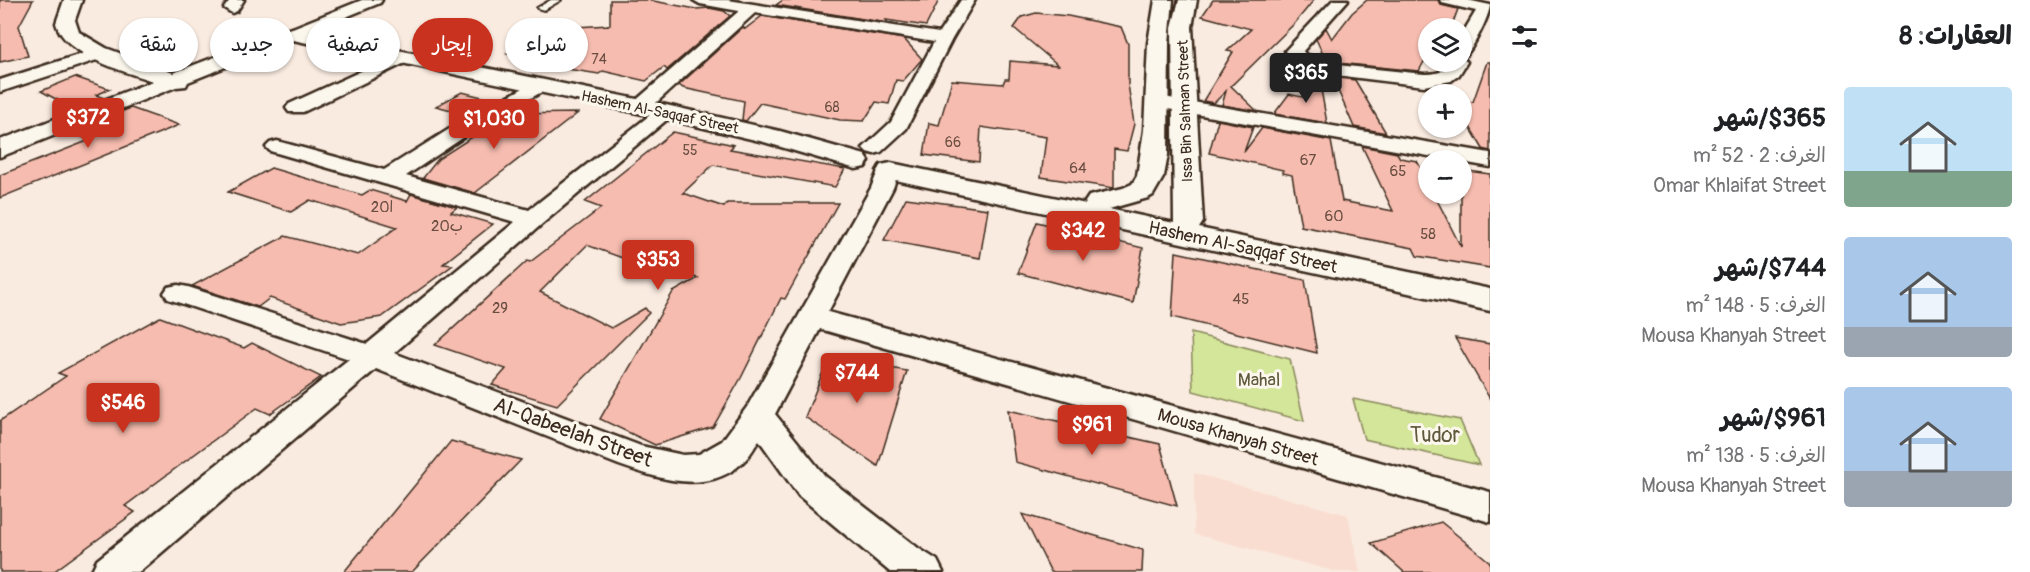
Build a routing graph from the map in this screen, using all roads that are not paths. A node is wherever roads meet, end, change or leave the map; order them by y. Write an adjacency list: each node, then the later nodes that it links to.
1 (73, 0): 17 (street)
2 (375, 0): 14 (street)
3 (557, 0): 10 (lane)
4 (700, 0): 11 (street)
5 (968, 0): 16 (street)
6 (1164, 0): 24 (street, Issa Bin Salman Street)
7 (1188, 0): 25 (street, Issa Bin Salman Street)
8 (1341, 0): 20 (street)
9 (1447, 0): 12 (street)
10 (541, 8)
11 (752, 8): 16 (street); 27 (street)
12 (1488, 9): 13 (street)
13 (1472, 30)
14 (294, 33)
15 (294, 35): 18 (street, Hashem Al-Saqqaf Street)
16 (944, 39): 30 (street)
17 (100, 53): 21 (street); 22 (street)
18 (403, 57): 23 (street, Hashem Al-Saqqaf Street); 26 (street)
19 (210, 68): 21 (street)
20 (1452, 72)
21 (178, 81): 29 (street)
22 (0, 86)
23 (538, 86): 27 (street, Hashem Al-Saqqaf Street); 32 (street)
24 (1158, 102): 25 (street); 33 (street, Issa Bin Salman Street)
25 (1185, 106): 31 (street); 35 (street, Issa Bin Salman Street)
26 (297, 108)
27 (653, 109): 30 (street, Hashem Al-Saqqaf Street); 34 (street)
28 (277, 147): 32 (street)
29 (0, 149)
30 (881, 160): 33 (street, Hashem Al-Saqqaf Street); 38 (street, Hashem Al-Saqqaf Street); 39 (street, Al-Qabeelah Street)
31 (1490, 160)
32 (386, 179): 34 (street)
33 (1099, 202): 35 (street, Hashem Al-Saqqaf Street)
34 (533, 219): 40 (street)
35 (1188, 222): 36 (street, Hashem Al-Saqqaf Street)
36 (1490, 289)
37 (178, 293): 40 (street, Al-Qabeelah Street)
38 (1490, 300)
39 (812, 317): 41 (street, Al-Qabeelah Street); 42 (street, Mousa Khanyah Street)
40 (372, 356): 41 (street, Al-Qabeelah Street); 43 (street)
41 (758, 415): 44 (street)
42 (1490, 507)
43 (111, 572)
44 (923, 572)

